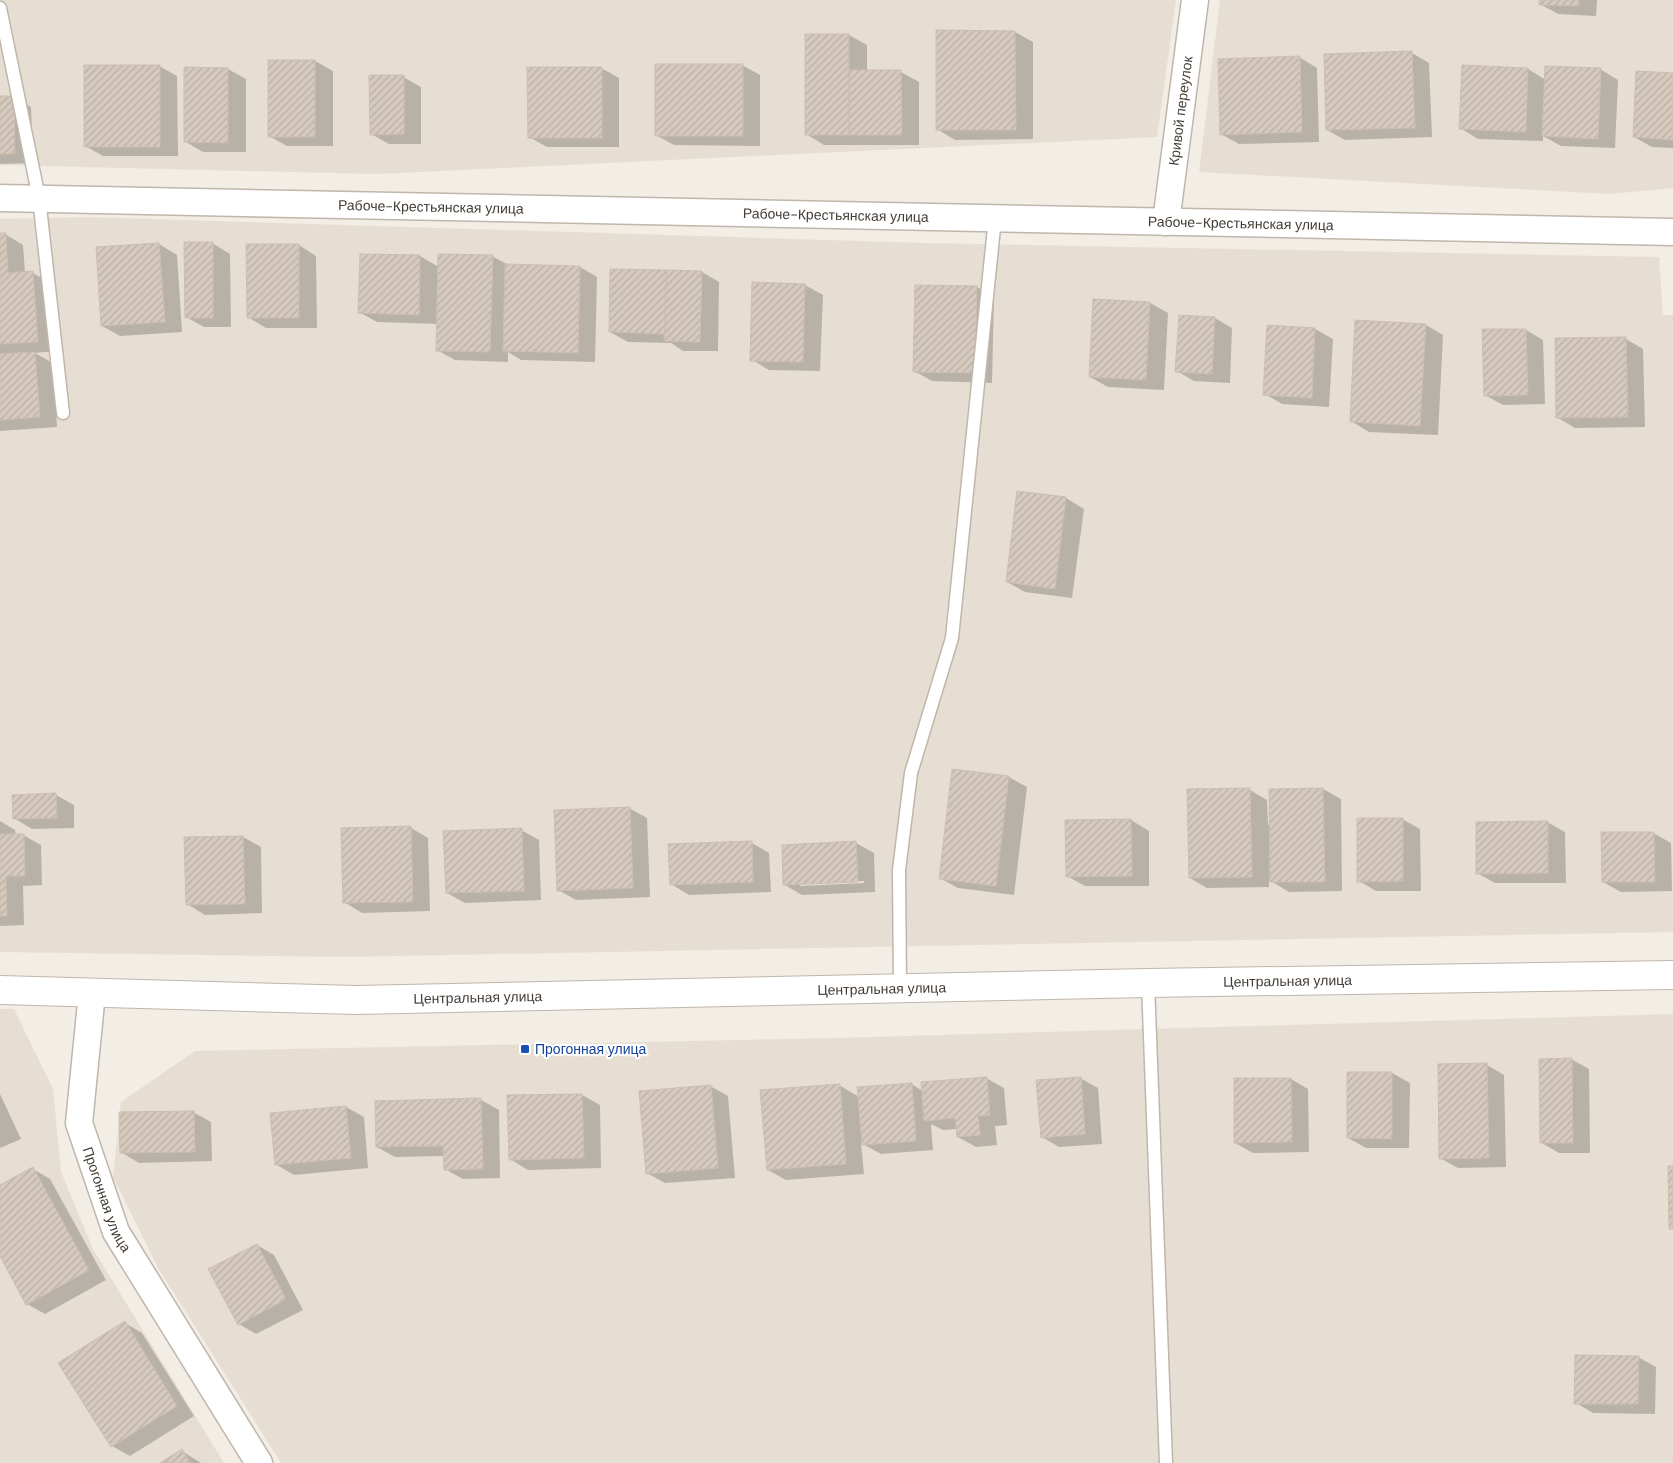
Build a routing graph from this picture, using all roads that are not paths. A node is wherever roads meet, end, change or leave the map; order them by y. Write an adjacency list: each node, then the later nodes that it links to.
1 (1194, 0): 6 (street, Кривой переулок)
2 (0, 8): 4 (lane)
3 (0, 198): 4 (street, Рабоче-Крестьянская улица)
4 (39, 198): 5 (street, Рабоче-Крестьянская улица); 8 (lane)
5 (995, 218): 6 (street, Рабоче-Крестьянская улица); 11 (lane)
6 (1166, 222): 7 (street, Рабоче-Крестьянская улица)
7 (1673, 232)
8 (63, 413)
9 (1673, 975): 10 (street, Центральная улица)
10 (1148, 984): 11 (street, Центральная улица); 15 (lane)
11 (900, 989): 13 (street, Центральная улица)
12 (0, 990): 13 (street)
13 (92, 993): 14 (street, Прогонная улица)
14 (259, 1463)
15 (1166, 1463)

